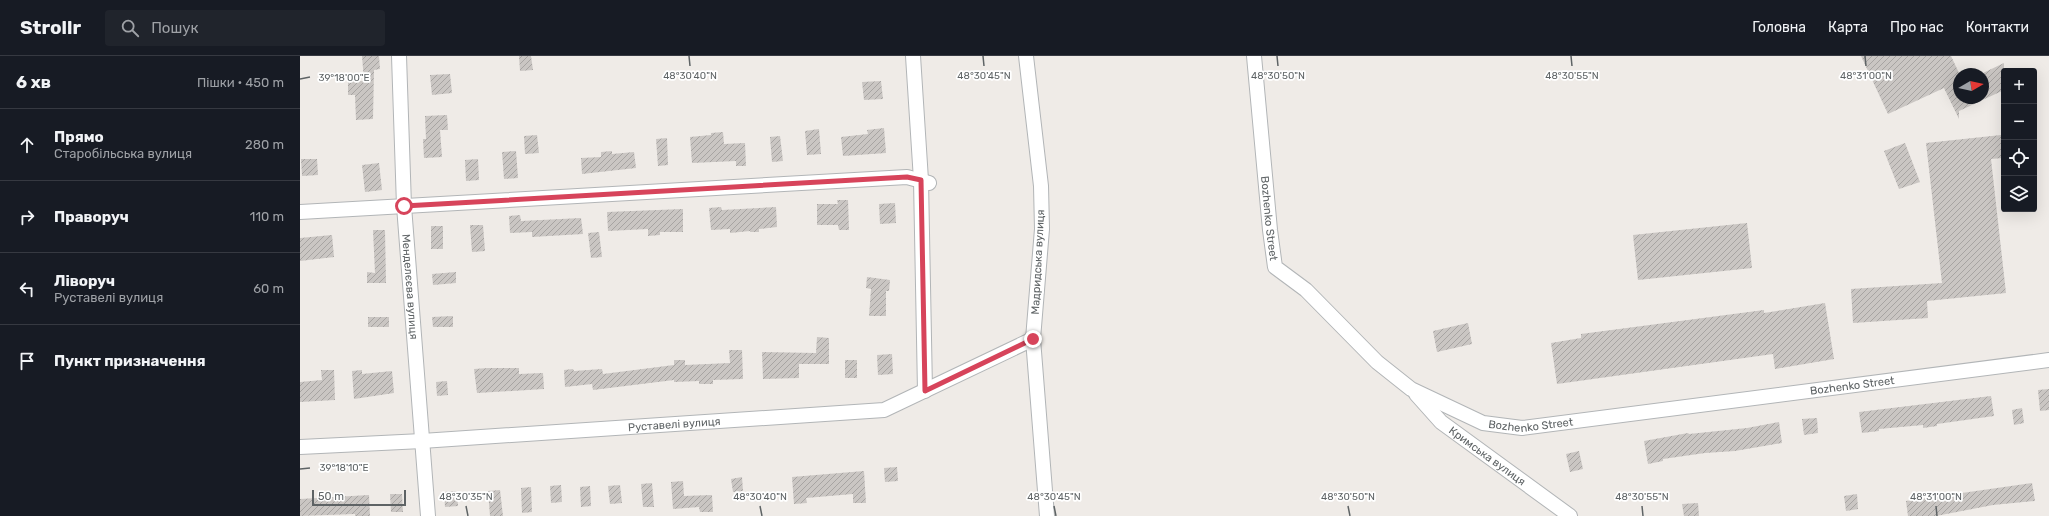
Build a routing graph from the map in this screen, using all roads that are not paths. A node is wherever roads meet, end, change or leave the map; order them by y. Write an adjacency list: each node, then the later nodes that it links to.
1 (399, 56): 6 (street, Менделєєва вулиця)
2 (913, 56): 5 (street)
3 (1026, 56): 8 (street, Мадридська вулиця)
4 (1254, 56): 10 (street, Bozhenko Street)
5 (925, 181): 6 (street); 11 (street)
6 (404, 206): 7 (street); 12 (street, Менделєєва вулиця)
7 (300, 212)
8 (1033, 339): 11 (street, Руставелі вулиця); 15 (street, Мадридська вулиця)
9 (2049, 360): 10 (street, Bozhenko Street)
10 (1411, 389): 16 (street, Кримська вулиця)
11 (925, 391): 12 (street, Руставелі вулиця)
12 (422, 441): 13 (street, Руставелі вулиця); 14 (street, Менделєєва вулиця)
13 (300, 446)
14 (428, 516)
15 (1047, 516)
16 (1570, 516)

